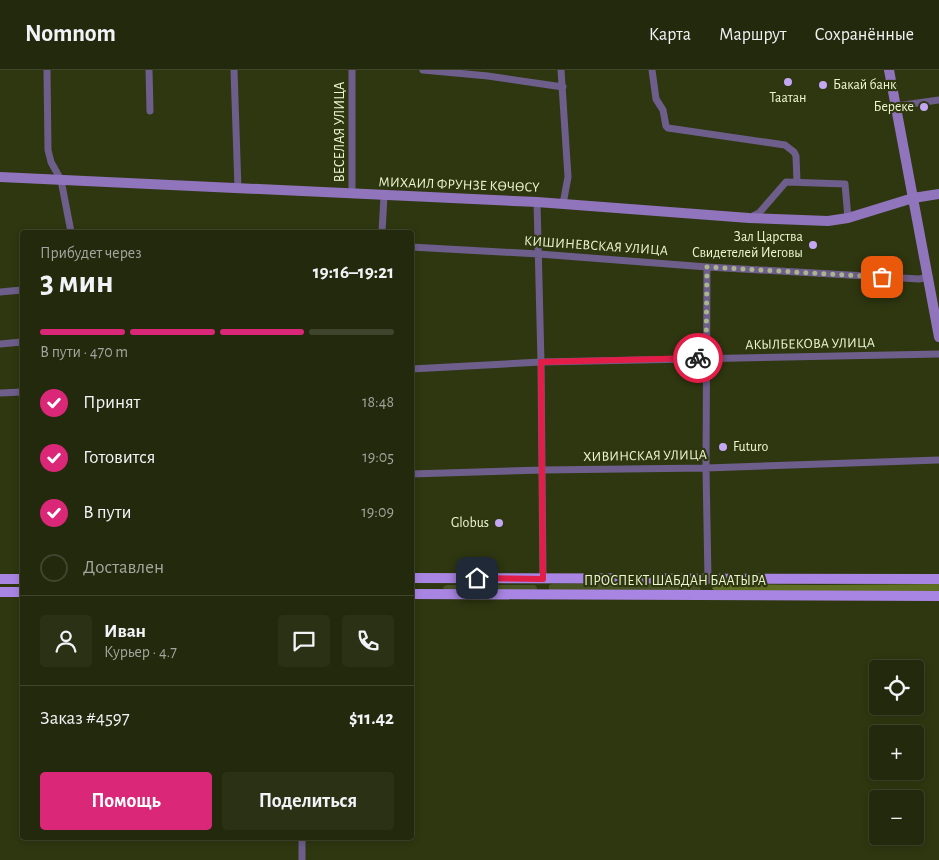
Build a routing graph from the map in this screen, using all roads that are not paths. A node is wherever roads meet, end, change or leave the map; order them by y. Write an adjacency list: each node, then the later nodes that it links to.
1 (46, 70): 14 (street)
2 (149, 70): 12 (street)
3 (234, 70): 16 (street)
4 (352, 70): 17 (street, ВЕСЕЛАЯ УЛИЦА)
5 (423, 70): 9 (street)
6 (561, 70): 9 (street)
7 (652, 70): 15 (street)
8 (889, 70): 11 (main road)
9 (562, 87): 22 (street)
10 (939, 100): 11 (street)
11 (896, 106): 20 (main road)
12 (150, 110)
13 (0, 177): 14 (main road, МИХАИЛ ФРУНЗЕ КӨЧӨСҮ)
14 (61, 180): 16 (main road, МИХАИЛ ФРУНЗЕ КӨЧӨСҮ); 25 (street)
15 (797, 182): 23 (street); 24 (street)
16 (238, 189): 17 (main road, МИХАИЛ ФРУНЗЕ КӨЧӨСҮ)
17 (352, 194): 19 (main road, МИХАИЛ ФРУНЗЕ КӨЧӨСҮ)
18 (939, 194): 20 (main road, МИХАИЛ ФРУНЗЕ КӨЧӨСҮ)
19 (384, 196): 21 (main road, МИХАИЛ ФРУНЗЕ КӨЧӨСҮ); 26 (street)
20 (913, 198): 24 (main road, МИХАИЛ ФРУНЗЕ КӨЧӨСҮ); 30 (main road)
21 (537, 202): 22 (main road, МИХАИЛ ФРУНЗЕ КӨЧӨСҮ); 28 (street)
22 (563, 204): 23 (main road, МИХАИЛ ФРУНЗЕ КӨЧӨСҮ)
23 (749, 218): 24 (main road, МИХАИЛ ФРУНЗЕ КӨЧӨСҮ)
24 (848, 218)
25 (71, 230)
26 (382, 230)
27 (414, 248): 28 (street, КИШИНЕВСКАЯ УЛИЦА)
28 (539, 254): 29 (street, КИШИНЕВСКАЯ УЛИЦА); 38 (street)
29 (707, 267): 30 (street, КИШИНЕВСКАЯ УЛИЦА); 37 (street)
30 (929, 277): 33 (main road)
31 (20, 290): 32 (street)
32 (0, 292)
33 (939, 337)
34 (20, 342): 35 (street)
35 (0, 344)
36 (939, 354): 37 (street, АКЫЛБЕКОВА УЛИЦА)
37 (706, 358): 38 (street, АКЫЛБЕКОВА УЛИЦА); 43 (street)
38 (541, 362): 39 (street, АКЫЛБЕКОВА УЛИЦА); 44 (street)
39 (414, 369)
40 (20, 392): 41 (street)
41 (0, 394)
42 (939, 460): 43 (street, ХИВИНСКАЯ УЛИЦА)
43 (706, 468): 44 (street, ХИВИНСКАЯ УЛИЦА); 51 (street)
44 (542, 470): 45 (street, ХИВИНСКАЯ УЛИЦА); 50 (street)
45 (414, 474)
46 (414, 578): 47 (main road, ПРОСПЕКТ ШАБДАН БААТЫРА)
47 (439, 578): 50 (main road, ПРОСПЕКТ ШАБДАН БААТЫРА); 56 (main road)
48 (0, 579): 49 (main road)
49 (20, 579)
50 (543, 579): 51 (main road, ПРОСПЕКТ ШАБДАН БААТЫРА); 57 (main road)
51 (708, 580): 52 (main road, ПРОСПЕКТ ШАБДАН БААТЫРА); 58 (main road)
52 (939, 580)
53 (0, 592): 54 (main road)
54 (20, 592)
55 (414, 594): 56 (main road, ПРОСПЕКТ ШАБДАН БААТЫРА)
56 (440, 594): 57 (main road, ПРОСПЕКТ ШАБДАН БААТЫРА)
57 (544, 594): 58 (main road, ПРОСПЕКТ ШАБДАН БААТЫРА)
58 (708, 594): 59 (main road, ПРОСПЕКТ ШАБДАН БААТЫРА)
59 (939, 596)
60 (302, 840): 61 (street)
61 (302, 860)

